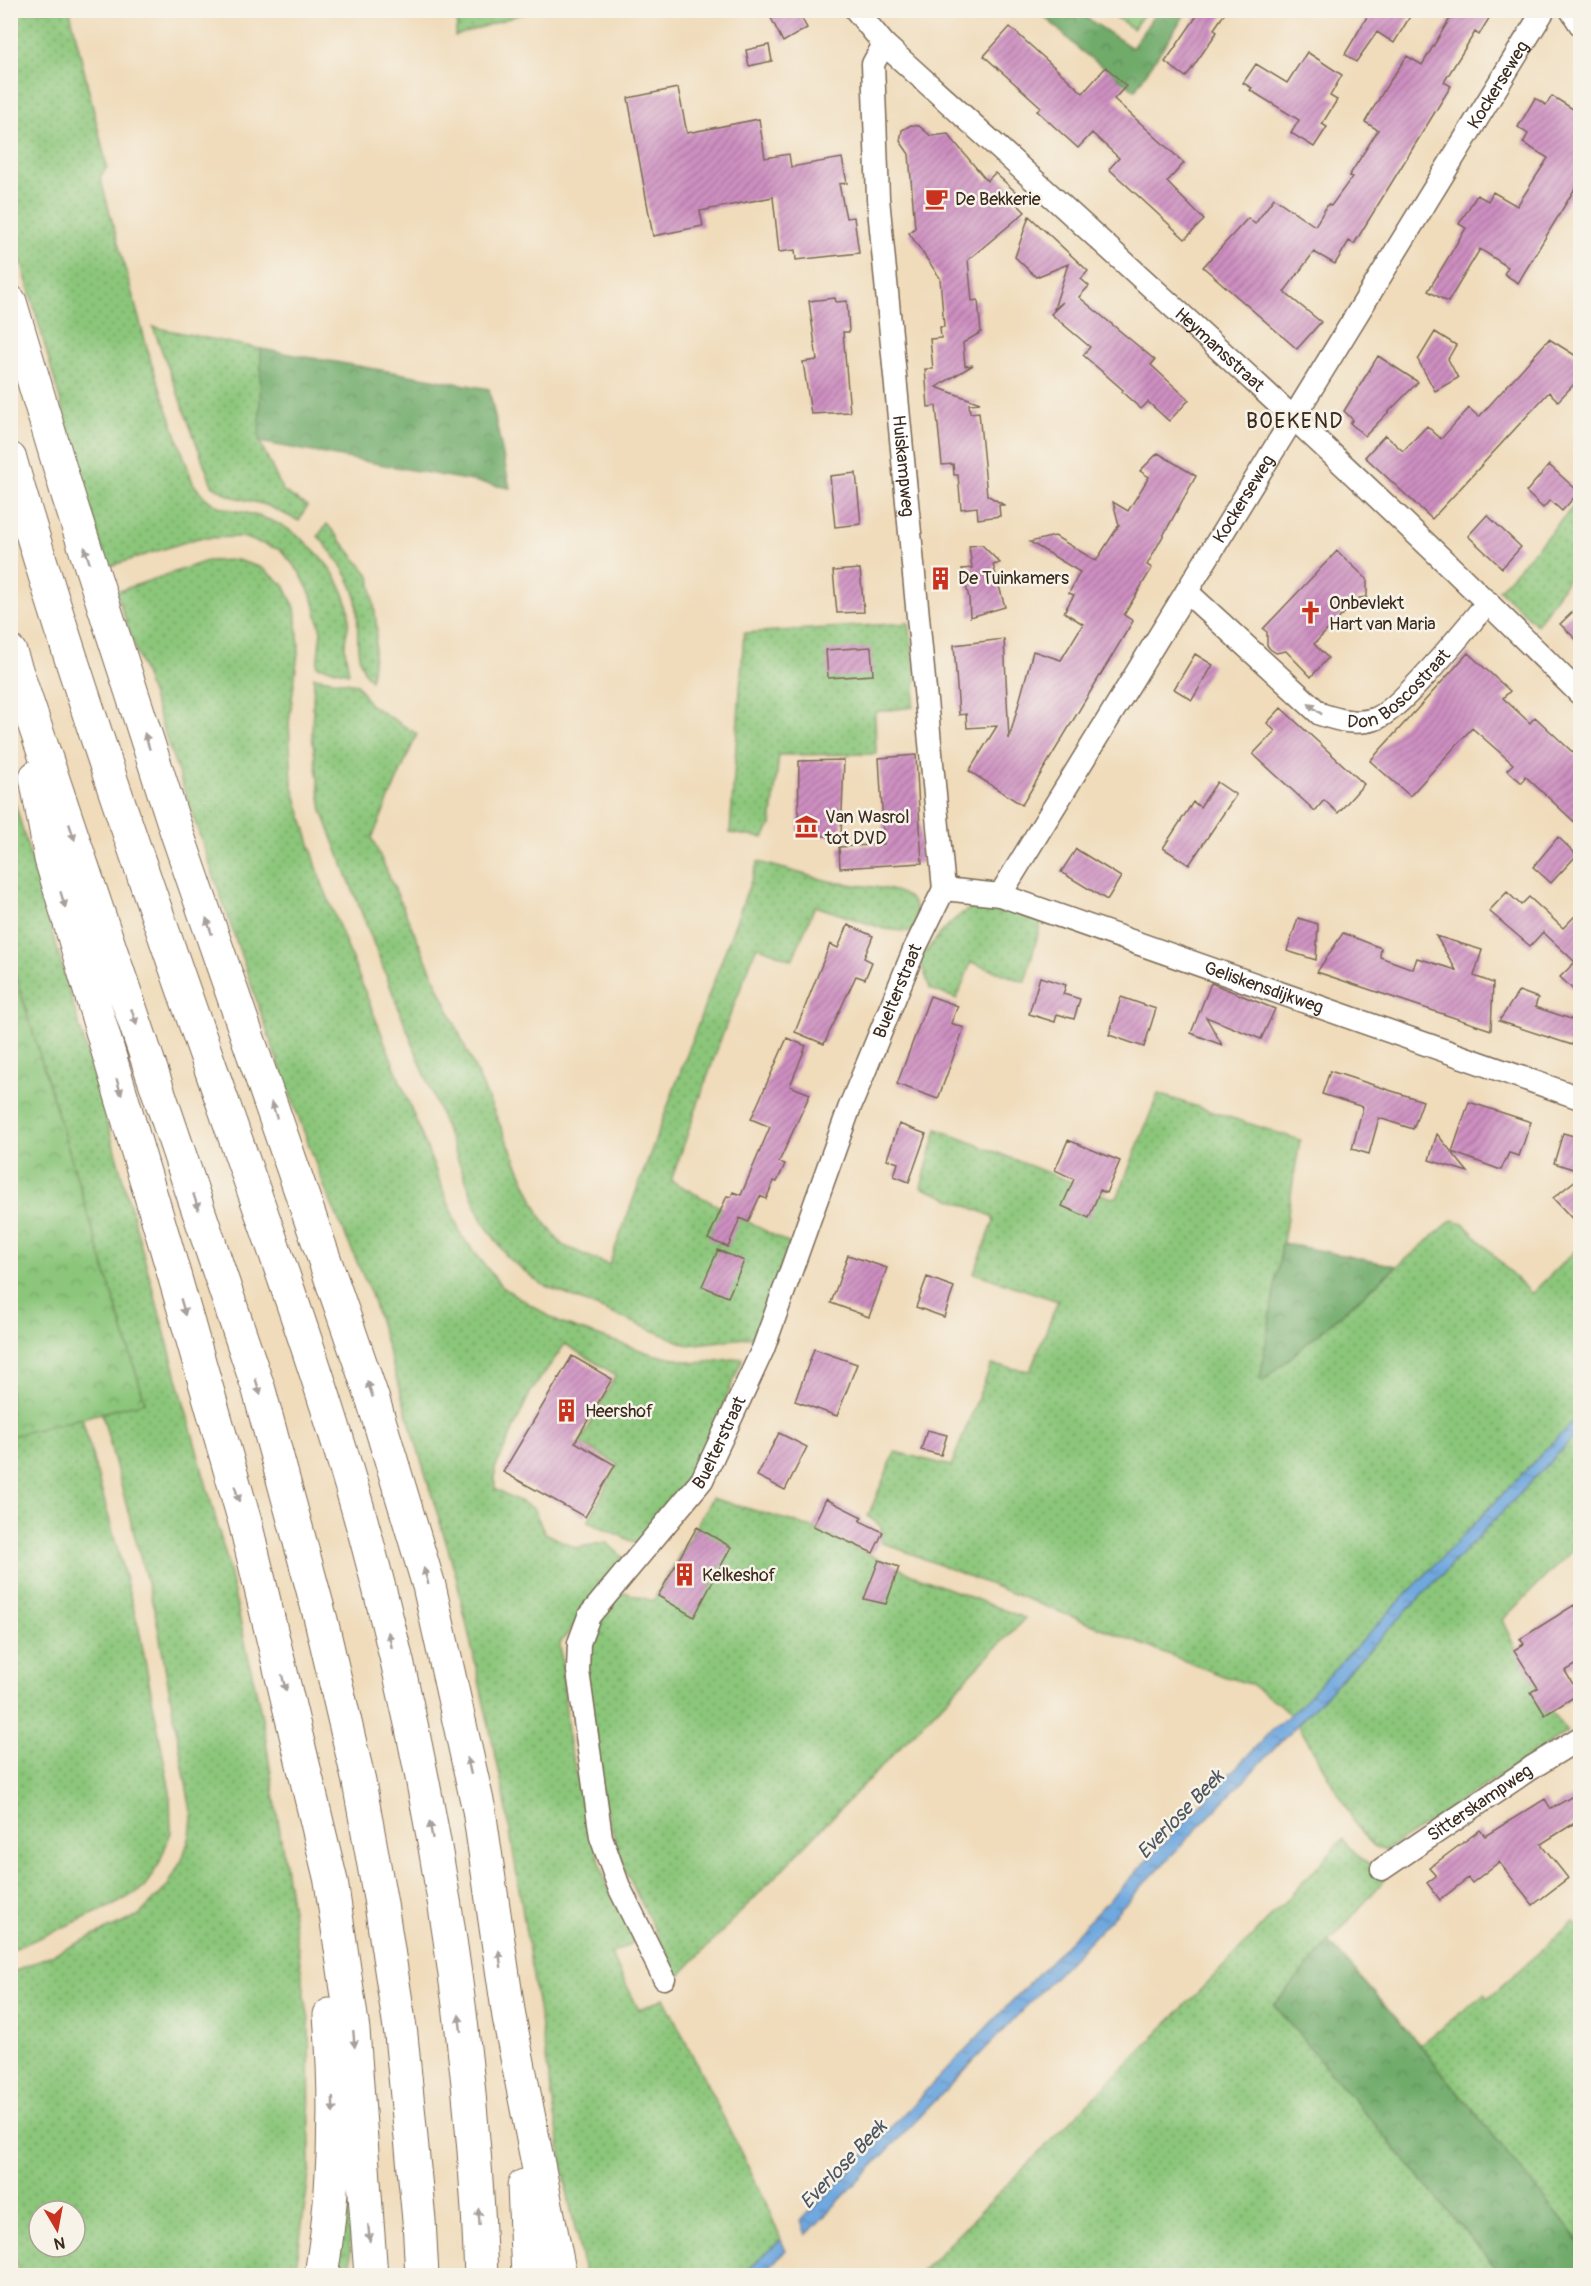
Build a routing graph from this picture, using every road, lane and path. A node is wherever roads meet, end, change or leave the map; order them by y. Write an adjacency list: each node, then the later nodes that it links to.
1 (856, 10): 5 (street, Heymansstraat)
2 (1544, 10): 7 (street, Kockerseweg)
3 (1571, 10): 4 (street)
4 (1581, 24)
5 (884, 44): 7 (street, Heymansstraat); 13 (street, Huiskampweg)
6 (10, 302): 20 (highway, one-way to 6)
7 (1293, 418): 9 (street, Kockerseweg); 10 (street, Heymansstraat)
8 (10, 459): 24 (highway, one-way to 8)
9 (1187, 591): 10 (street, Don Boscostraat, one-way to 9); 14 (street, Kockerseweg)
10 (1488, 602): 12 (street, Heymansstraat)
11 (14, 665): 17 (highway, one-way to 17); 23 (highway, one-way to 23)
12 (1581, 694)
13 (944, 889): 14 (street, Geliskensdijkweg); 19 (street, Buelterstraat)
14 (1000, 895): 15 (street, Geliskensdijkweg)
15 (1581, 1098)
16 (1581, 1738): 18 (street, Sitterskampweg)
17 (311, 1795): 21 (highway, one-way to 21); 22 (highway, one-way to 22)
18 (1382, 1869)
19 (664, 1978)
20 (509, 2017): 25 (highway); 26 (highway)
21 (321, 2276)
22 (371, 2276)
23 (422, 2276)
24 (481, 2276)
25 (528, 2276)
26 (560, 2276)

